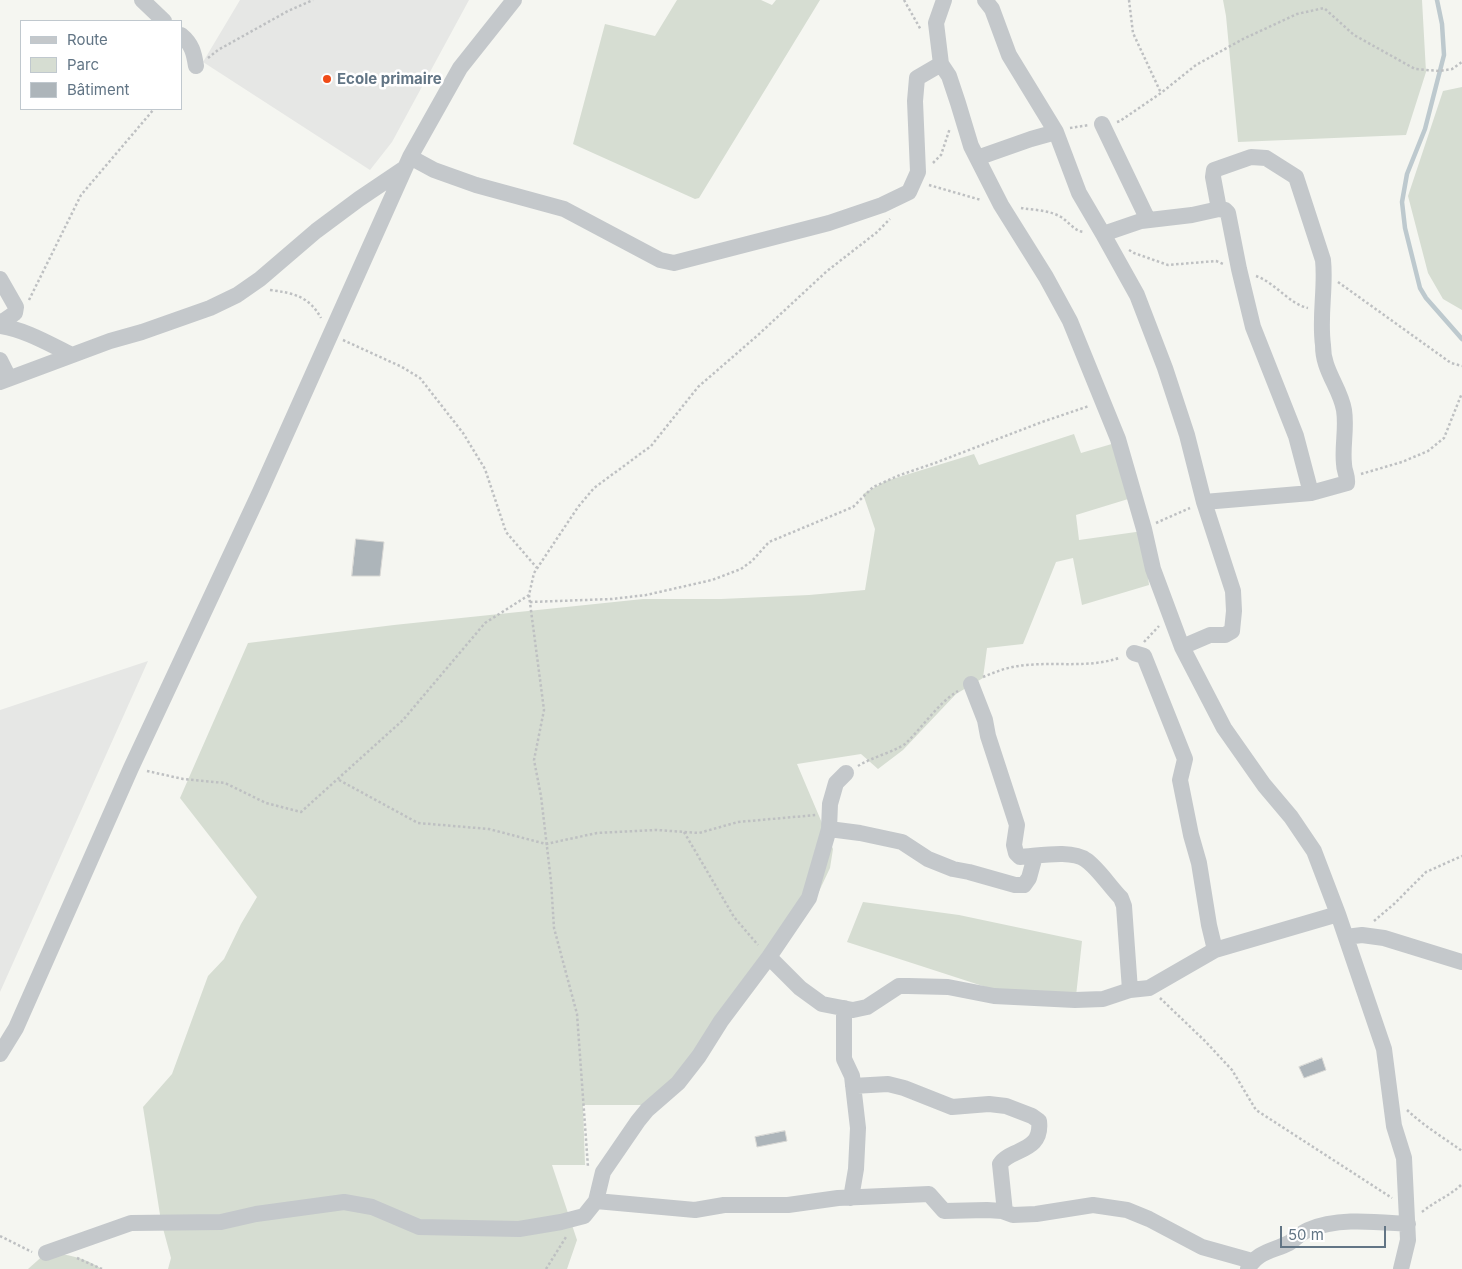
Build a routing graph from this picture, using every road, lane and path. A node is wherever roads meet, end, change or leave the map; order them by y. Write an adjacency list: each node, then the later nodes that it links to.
1 (142, 0): 7 (street)
2 (313, 0): 11 (path)
3 (514, 0): 18 (street)
4 (944, 0): 10 (street)
5 (985, 0): 16 (street)
6 (1129, 0): 12 (path)
7 (163, 20)
8 (182, 36): 11 (street)
9 (1462, 62): 12 (path)
10 (940, 64): 17 (street); 19 (street)
11 (196, 66)
12 (1161, 93): 14 (path)
13 (153, 110): 27 (path)
14 (1102, 124): 16 (path); 22 (street)
15 (951, 126): 19 (path)
16 (1056, 132): 17 (street); 23 (street)
17 (977, 158): 36 (street)
18 (408, 163): 19 (street); 26 (street); 30 (street)
19 (914, 181)
20 (1220, 209): 22 (street); 24 (street); 38 (street)
21 (896, 213): 41 (path)
22 (1148, 220): 23 (street)
23 (1104, 234): 39 (street)
24 (1324, 272): 33 (path); 37 (street)
25 (0, 279): 27 (street)
26 (248, 287): 30 (path); 31 (street)
27 (15, 313): 28 (street)
28 (0, 322)
29 (0, 326): 31 (street)
30 (331, 335): 41 (path); 48 (street)
31 (72, 355): 34 (street)
32 (0, 360): 34 (street)
33 (1462, 366)
34 (4, 380)
35 (1462, 393): 37 (path)
36 (1103, 401): 40 (street); 43 (path)
37 (1348, 479): 38 (street)
38 (1311, 493): 39 (street)
39 (1204, 502): 40 (path); 45 (street)
40 (1144, 529): 44 (street)
41 (537, 568): 42 (path)
42 (529, 595): 43 (path); 50 (path)
43 (530, 602): 53 (path)
44 (1166, 605): 45 (street); 46 (path)
45 (1182, 647): 56 (street)
46 (1134, 653): 47 (path); 58 (street)
47 (971, 684): 49 (path); 54 (street)
48 (130, 768): 50 (path); 64 (street)
49 (846, 773): 51 (street)
50 (339, 780): 53 (path)
51 (829, 821): 52 (path); 54 (street); 59 (street)
52 (684, 832): 53 (path); 59 (path)
53 (546, 844): 68 (path)
54 (1035, 856): 62 (street)
55 (1462, 856): 57 (path)
56 (1338, 914): 57 (street); 58 (street)
57 (1354, 936): 60 (street); 66 (street)
58 (1215, 950): 61 (street)
59 (769, 957): 63 (street); 71 (street)
60 (1462, 962)
61 (1149, 988): 62 (street); 73 (path)
62 (1130, 990): 63 (street)
63 (844, 1008): 65 (street)
64 (0, 1054)
65 (854, 1086): 70 (street); 72 (street)
66 (1389, 1099): 67 (path); 73 (street)
67 (1462, 1151)
68 (587, 1173)
69 (1462, 1184): 73 (path)
70 (851, 1198): 71 (street); 72 (street)
71 (596, 1201): 74 (street)
72 (1005, 1212): 76 (street)
73 (1408, 1216): 76 (street); 78 (street)
74 (577, 1218): 75 (street); 77 (path)
75 (46, 1253)
76 (1250, 1265)
77 (546, 1269)
78 (1401, 1269)

